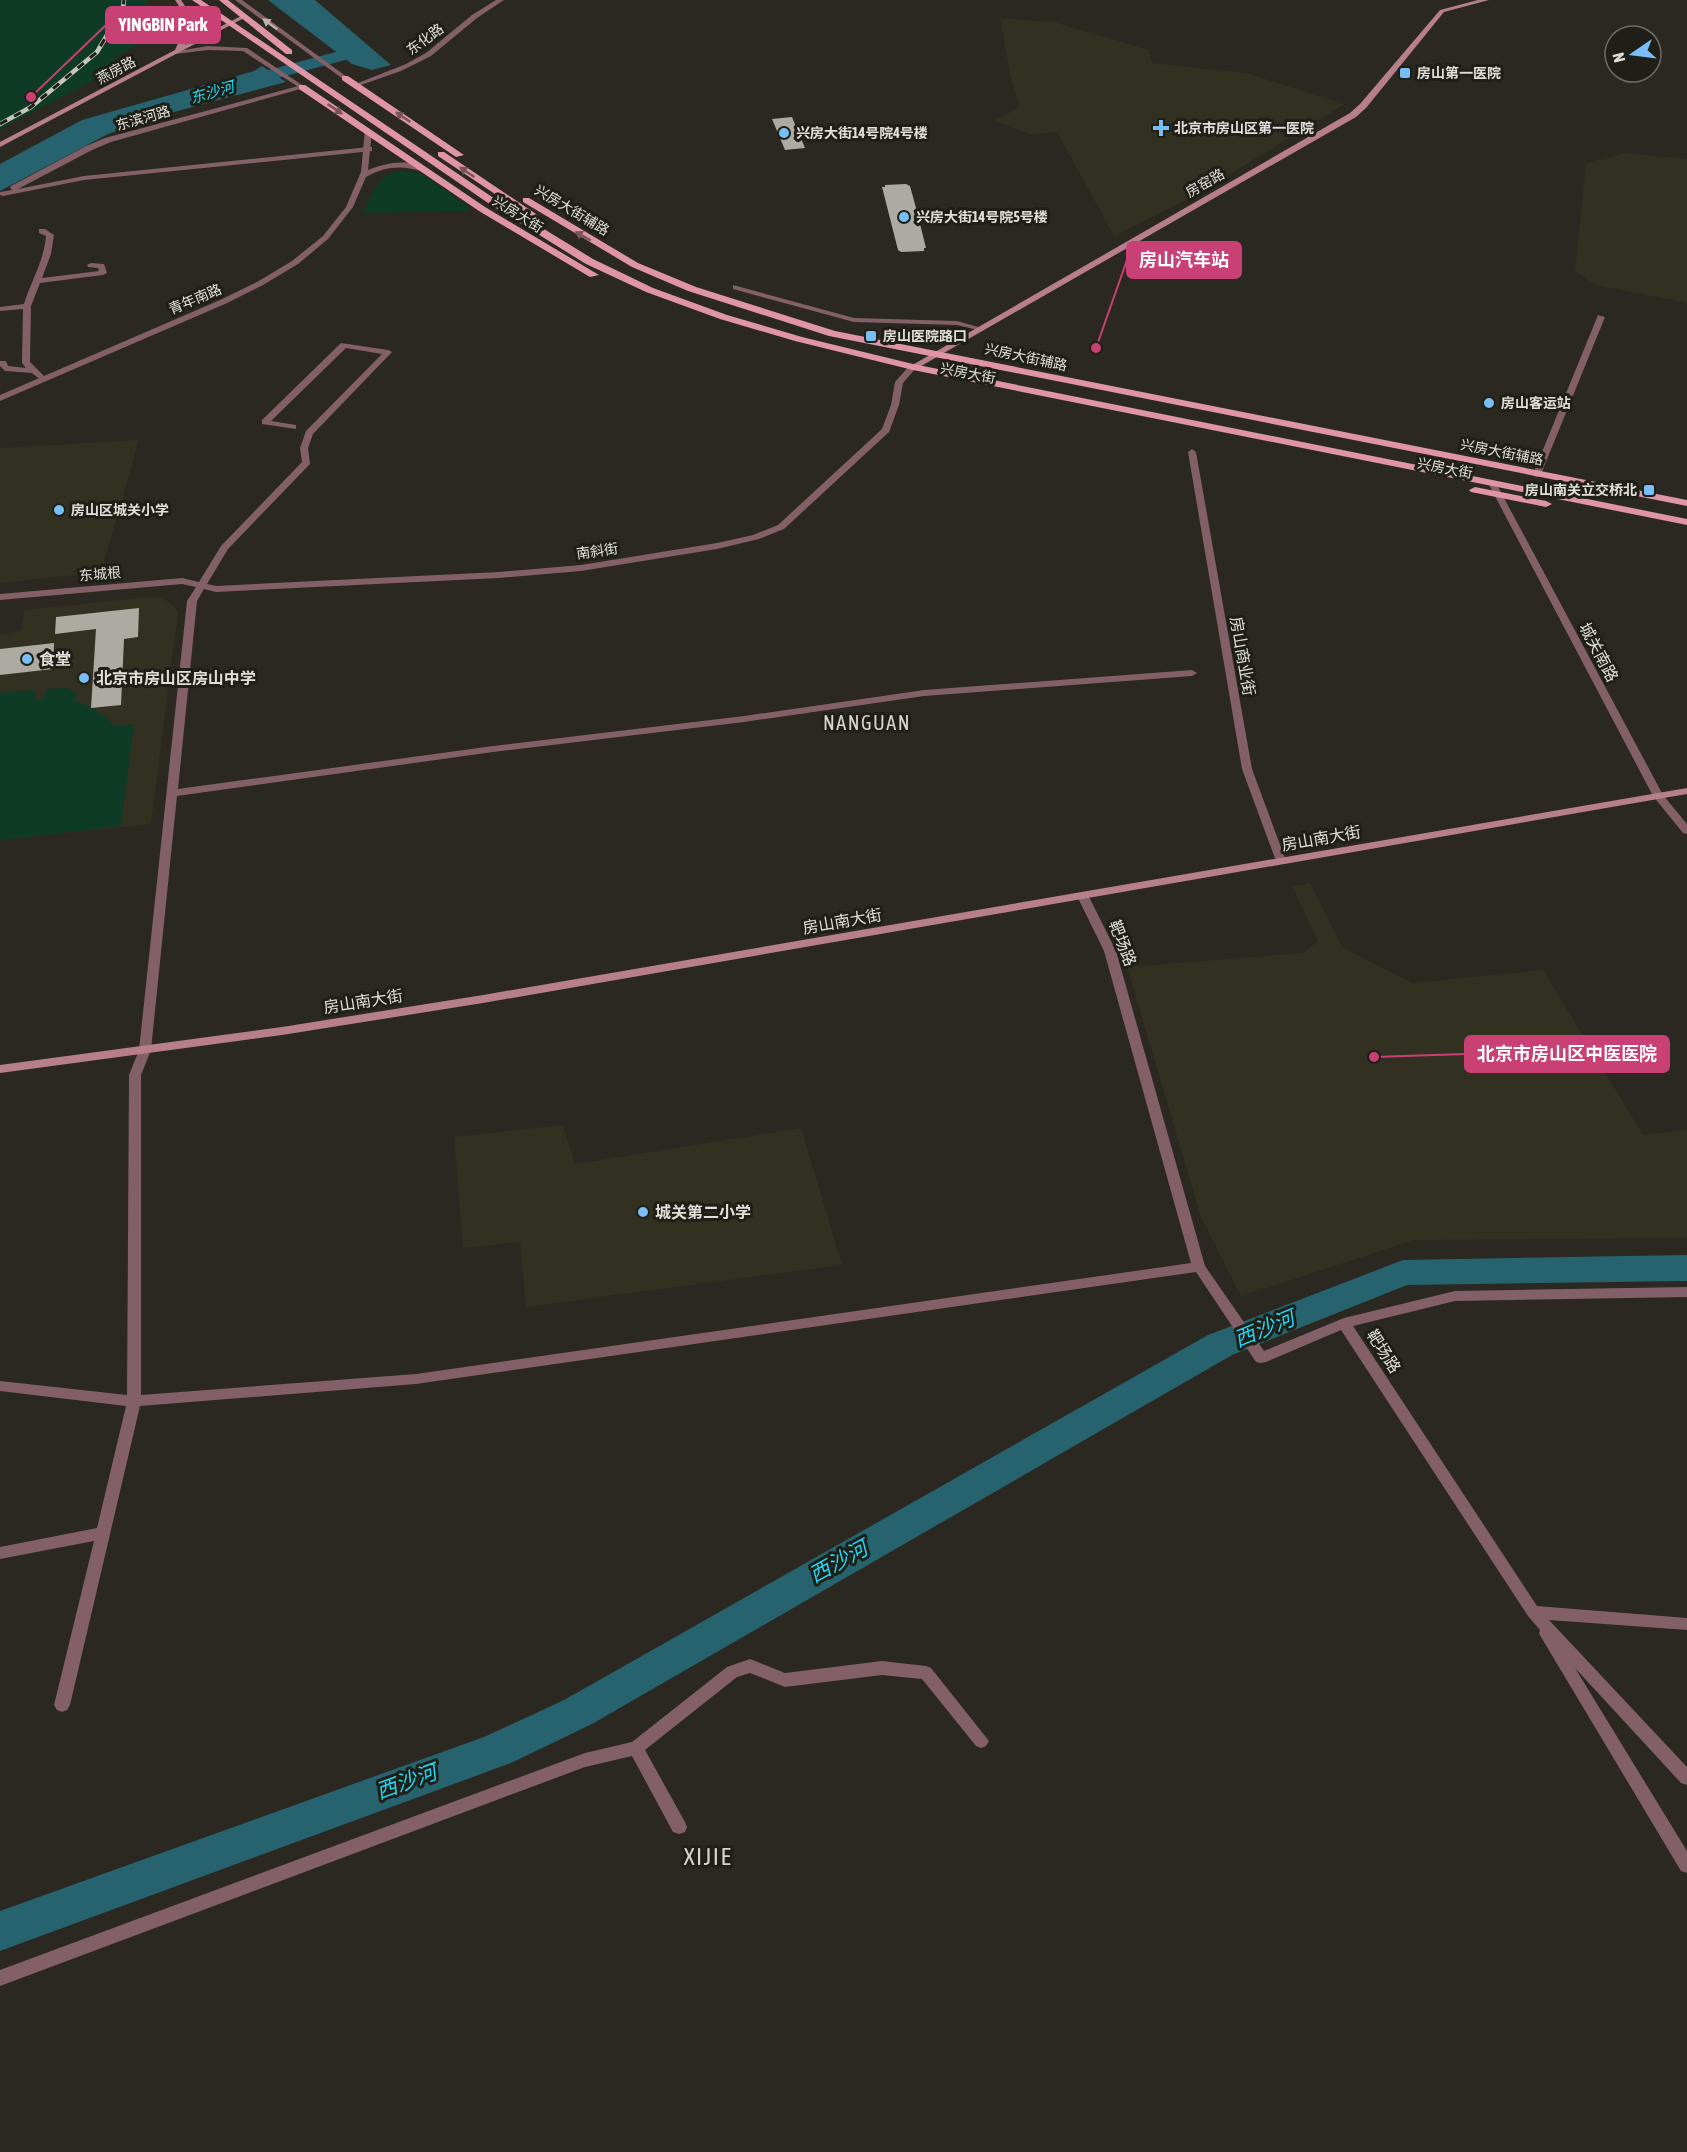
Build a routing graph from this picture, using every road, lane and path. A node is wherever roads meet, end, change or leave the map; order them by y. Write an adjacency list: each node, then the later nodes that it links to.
1 (178, 0): 10 (main road)
2 (196, 0): 8 (main road, 兴房大街)
3 (223, 0): 7 (main road, 兴房大街)
4 (237, 0): 12 (street, one-way to 4)
5 (501, 0): 14 (street, 东化路)
6 (1486, 0): 37 (main road, 房窑路)
7 (243, 17): 8 (main road, 燕房路); 13 (main road, 兴房大街)
8 (230, 23): 10 (main road, 燕房路); 11 (main road, 兴房大街)
9 (246, 49): 10 (street); 11 (street); 15 (street)
10 (176, 52): 20 (main road, 燕房路)
11 (272, 52): 16 (main road, 兴房大街)
12 (345, 78): 14 (main road, 兴房大街辅路)
13 (333, 82): 14 (main road); 19 (main road, 兴房大街)
14 (356, 85): 17 (main road, 兴房大街辅路, one-way to 14)
15 (302, 87): 18 (main road, 兴房大街, one-way to 18); 24 (street, 东滨河路)
16 (357, 110): 18 (main road); 27 (main road, 兴房大街)
17 (420, 128): 19 (main road); 36 (main road, 兴房大街辅路, one-way to 17)
18 (368, 131): 21 (street, 青年南路); 22 (main road, 兴房大街)
19 (422, 141): 38 (main road, 兴房大街, one-way to 19)
20 (0, 145)
21 (369, 149): 23 (street, 青年南路); 24 (street)
22 (426, 170): 23 (street); 25 (main road, 兴房大街)
23 (363, 176): 44 (street, 青年南路)
24 (2, 195)
25 (494, 217): 27 (main road); 33 (main road, 兴房大街)
26 (42, 231): 29 (street)
27 (545, 236): 34 (main road, 兴房大街)
28 (91, 265): 29 (street)
29 (36, 281): 31 (street)
30 (736, 287): 37 (street)
31 (27, 306): 32 (street); 43 (street)
32 (0, 309)
33 (674, 309): 34 (main road); 39 (main road, 兴房大街)
34 (716, 314): 38 (main road, 兴房大街)
35 (1601, 317): 50 (street)
36 (812, 327): 38 (main road); 40 (main road, 兴房大街辅路)
37 (978, 328): 40 (main road, 房窑路)
38 (777, 329): 39 (main road); 42 (main road, 兴房大街)
39 (791, 347): 42 (main road, 兴房大街)
40 (933, 354): 42 (main road, 房窑路); 45 (main road, 兴房大街辅路)
41 (3, 363): 43 (street)
42 (913, 368): 46 (main road, 兴房大街); 51 (main road, 兴房大街); 52 (main road, 兴房大街); 58 (street, 南斜街)
43 (35, 372): 44 (street)
44 (43, 379): 47 (street, 青年南路)
45 (1087, 386): 46 (main road); 50 (main road, 兴房大街辅路)
46 (1103, 397): 55 (main road, 兴房大街)
47 (0, 398)
48 (293, 427): 58 (street)
49 (1192, 452): 65 (street, 房山商业街)
50 (1537, 474): 53 (main road, 兴房大街辅路)
51 (1492, 483): 52 (street, 城关南路); 56 (main road, 兴房大街)
52 (1498, 495): 57 (main road, 兴房大街); 63 (street, 城关南路)
53 (1659, 498): 54 (main road, 兴房大街辅路); 55 (main road)
54 (1687, 503)
55 (1687, 511)
56 (1687, 522)
57 (1687, 532)
58 (201, 585): 59 (street, 东城根); 62 (street)
59 (0, 597)
60 (1192, 674): 62 (street)
61 (1687, 791): 63 (main road, 房山南大街)
62 (172, 792): 67 (street)
63 (1658, 796): 64 (street, 城关南路); 65 (main road, 房山南大街)
64 (1687, 831)
65 (1281, 861): 66 (main road, 房山南大街)
66 (1083, 896): 67 (main road, 房山南大街); 69 (street, 靶场路)
67 (145, 1050): 68 (main road, 房山南大街); 73 (street)
68 (0, 1069)
69 (1199, 1267): 71 (street, 靶场路); 73 (street)
70 (1687, 1292): 71 (street)
71 (1344, 1323): 76 (street, 靶场路)
72 (0, 1386): 73 (street)
73 (134, 1401): 74 (street)
74 (102, 1533): 75 (street); 78 (street)
75 (0, 1553)
76 (1533, 1611): 77 (street); 81 (street, 靶场路); 83 (street)
77 (1687, 1624)
78 (62, 1705)
79 (981, 1740): 80 (street)
80 (636, 1748): 82 (street); 84 (street)
81 (1687, 1778)
82 (679, 1827)
83 (1687, 1866)
84 (0, 1978)

